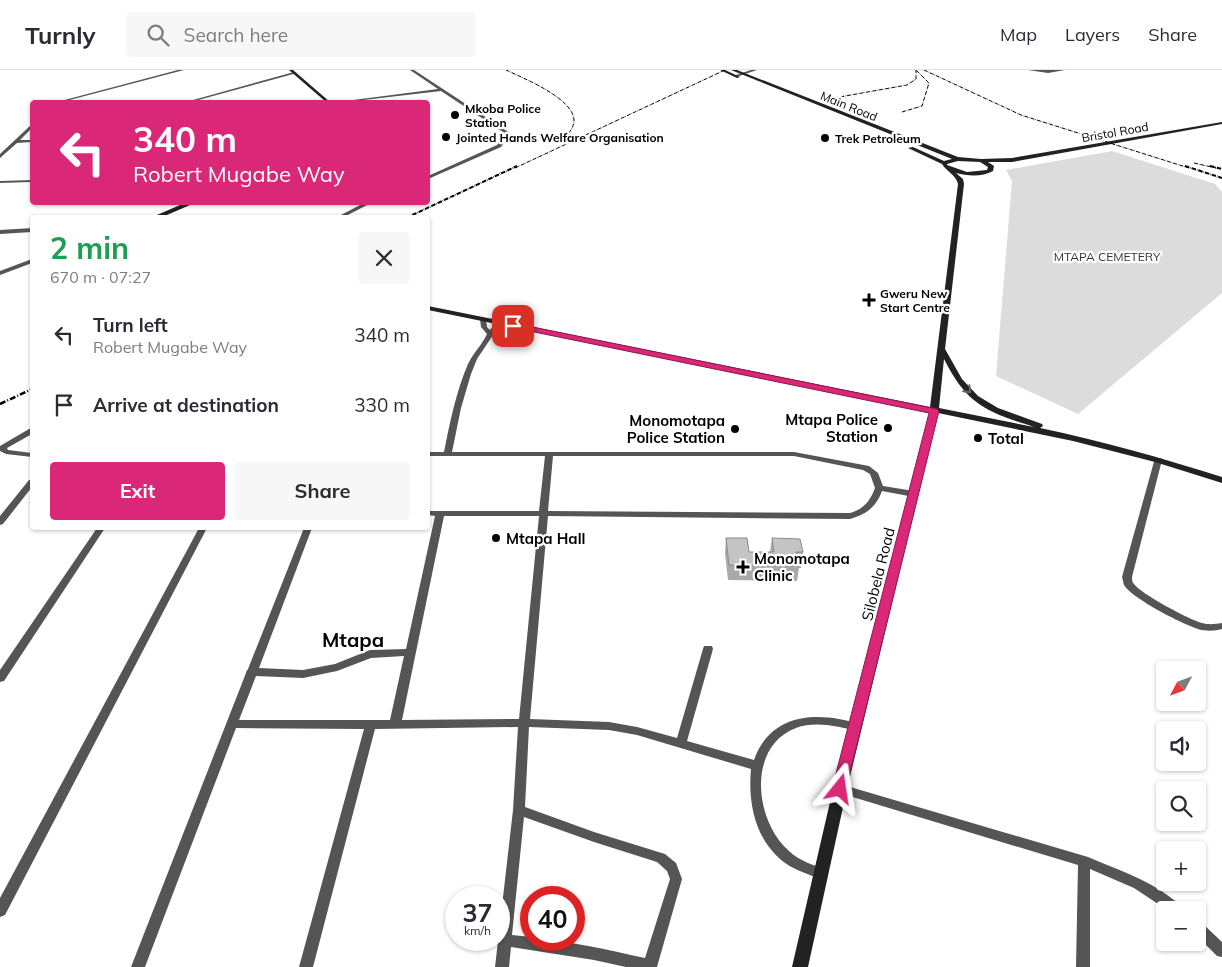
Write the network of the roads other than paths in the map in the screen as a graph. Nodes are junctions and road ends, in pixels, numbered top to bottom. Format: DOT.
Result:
graph roads {
  1 [pos="182,70"];
  2 [pos="412,70"];
  3 [pos="722,70"];
  4 [pos="733,70"];
  5 [pos="755,70"];
  6 [pos="1030,70"];
  7 [pos="1063,70"];
  8 [pos="293,72"];
  9 [pos="742,74"];
  10 [pos="735,76"];
  11 [pos="442,90"];
  12 [pos="791,93"];
  13 [pos="782,95"];
  14 [pos="66,100"];
  15 [pos="195,100"];
  16 [pos="326,100"];
  17 [pos="357,100"];
  18 [pos="1222,123"];
  19 [pos="30,128"];
  20 [pos="30,141"];
  21 [pos="16,142"];
  22 [pos="0,157"];
  23 [pos="958,159"];
  24 [pos="1012,160"];
  25 [pos="982,162"];
  26 [pos="944,163"];
  27 [pos="992,167"];
  28 [pos="950,170"];
  29 [pos="983,173"];
  30 [pos="430,177"];
  31 [pos="30,181"];
  32 [pos="0,182"];
  33 [pos="960,184"];
  34 [pos="186,205"];
  35 [pos="365,205"];
  36 [pos="161,215"];
  37 [pos="343,215"];
  38 [pos="30,230"];
  39 [pos="0,232"];
  40 [pos="30,262"];
  41 [pos="0,273"];
  42 [pos="430,308"];
  43 [pos="483,319"];
  44 [pos="498,322"];
  45 [pos="490,334"];
  46 [pos="942,350"];
  47 [pos="934,411"];
  48 [pos="30,433"];
  49 [pos="1074,438"];
  50 [pos="1,448"];
  51 [pos="430,454"];
  52 [pos="448,454"];
  53 [pos="549,454"];
  54 [pos="30,455"];
  55 [pos="1158,460"];
  56 [pos="1222,480"];
  57 [pos="30,484"];
  58 [pos="879,488"];
  59 [pos="914,494"];
  60 [pos="430,513"];
  61 [pos="440,513"];
  62 [pos="542,514"];
  63 [pos="0,522"];
  64 [pos="100,530"];
  65 [pos="202,530"];
  66 [pos="307,530"];
  67 [pos="1222,626"];
  68 [pos="708,649"];
  69 [pos="411,652"];
  70 [pos="251,672"];
  71 [pos="0,678"];
  72 [pos="524,723"];
  73 [pos="231,724"];
  74 [pos="371,725"];
  75 [pos="395,725"];
  76 [pos="856,727"];
  77 [pos="681,744"];
  78 [pos="758,766"];
  79 [pos="840,789"];
  80 [pos="519,810"];
  81 [pos="1084,861"];
  82 [pos="822,874"];
  83 [pos="510,894"];
  84 [pos="1167,901"];
  85 [pos="0,911"];
  86 [pos="1206,936"];
  87 [pos="510,941"];
  88 [pos="504,951"];
  89 [pos="1222,951"];
  90 [pos="649,966"];
  91 [pos="138,967"];
  92 [pos="306,967"];
  93 [pos="502,967"];
  94 [pos="800,967"];
  95 [pos="1083,967"];
  1 -- 14 [label="street"];
  2 -- 11 [label="street"];
  3 -- 10 [label="main road, Main Road"];
  4 -- 9 [label="main road, Main Road"];
  5 -- 9 [label="street"];
  6 -- 7 [label="street"];
  8 -- 15 [label="street"];
  8 -- 16 [label="main road"];
  9 -- 10 [label="street"];
  9 -- 12 [label="main road, Main Road"];
  10 -- 13 [label="main road, Main Road"];
  11 -- 17 [label="street"];
  11 -- 30 [label="street"];
  12 -- 13 [label="main road"];
  12 -- 23 [label="main road, Main Road"];
  13 -- 26 [label="main road, Main Road"];
  18 -- 24 [label="main road, Bristol Road"];
  19 -- 21 [label="street"];
  20 -- 21 [label="street"];
  21 -- 22 [label="street"];
  23 -- 25 [label="main road"];
  23 -- 26 [label="main road"];
  24 -- 25 [label="main road, Bristol Road"];
  24 -- 27 [label="main road, Bristol Road"];
  25 -- 27 [label="main road"];
  26 -- 28 [label="main road"];
  27 -- 29 [label="main road, Bristol Road"];
  28 -- 29 [label="main road"];
  28 -- 33 [label="main road"];
  29 -- 33 [label="main road"];
  31 -- 32 [label="street"];
  33 -- 46 [label="main road, Silobela Road"];
  34 -- 36 [label="main road"];
  35 -- 37 [label="street"];
  38 -- 39 [label="street"];
  40 -- 41 [label="street"];
  42 -- 43 [label="main road"];
  43 -- 44 [label="main road"];
  43 -- 45 [label="street"];
  44 -- 45 [label="street"];
  44 -- 47 [label="main road"];
  45 -- 52 [label="street"];
  46 -- 47 [label="main road, Silobela Road"];
  46 -- 49 [label="main road, one-way"];
  47 -- 49 [label="main road"];
  47 -- 59 [label="main road, Silobela Road"];
  48 -- 50 [label="street"];
  49 -- 55 [label="main road"];
  50 -- 54 [label="street"];
  51 -- 52 [label="street"];
  52 -- 53 [label="street"];
  53 -- 58 [label="street"];
  53 -- 62 [label="street"];
  55 -- 56 [label="main road"];
  55 -- 67 [label="street"];
  57 -- 63 [label="street"];
  58 -- 59 [label="street"];
  58 -- 62 [label="street"];
  59 -- 76 [label="main road, Silobela Road"];
  60 -- 61 [label="street"];
  61 -- 62 [label="street"];
  61 -- 69 [label="street"];
  62 -- 72 [label="street"];
  64 -- 71 [label="street"];
  65 -- 85 [label="street"];
  66 -- 70 [label="street"];
  68 -- 77 [label="street"];
  69 -- 70 [label="street"];
  69 -- 75 [label="street"];
  70 -- 73 [label="street"];
  72 -- 75 [label="street"];
  72 -- 77 [label="street"];
  72 -- 80 [label="street"];
  73 -- 74 [label="street"];
  73 -- 91 [label="street"];
  74 -- 75 [label="street"];
  74 -- 92 [label="street"];
  76 -- 78 [label="street"];
  76 -- 79 [label="main road, Silobela Road"];
  77 -- 78 [label="street"];
  78 -- 82 [label="street"];
  79 -- 81 [label="street"];
  79 -- 82 [label="main road, Silobela Road"];
  80 -- 83 [label="street"];
  80 -- 90 [label="street"];
  81 -- 84 [label="street"];
  81 -- 95 [label="street"];
  82 -- 94 [label="main road, Silobela Road"];
  86 -- 89 [label="street"];
  87 -- 90 [label="street"];
  88 -- 93 [label="street"];
}
